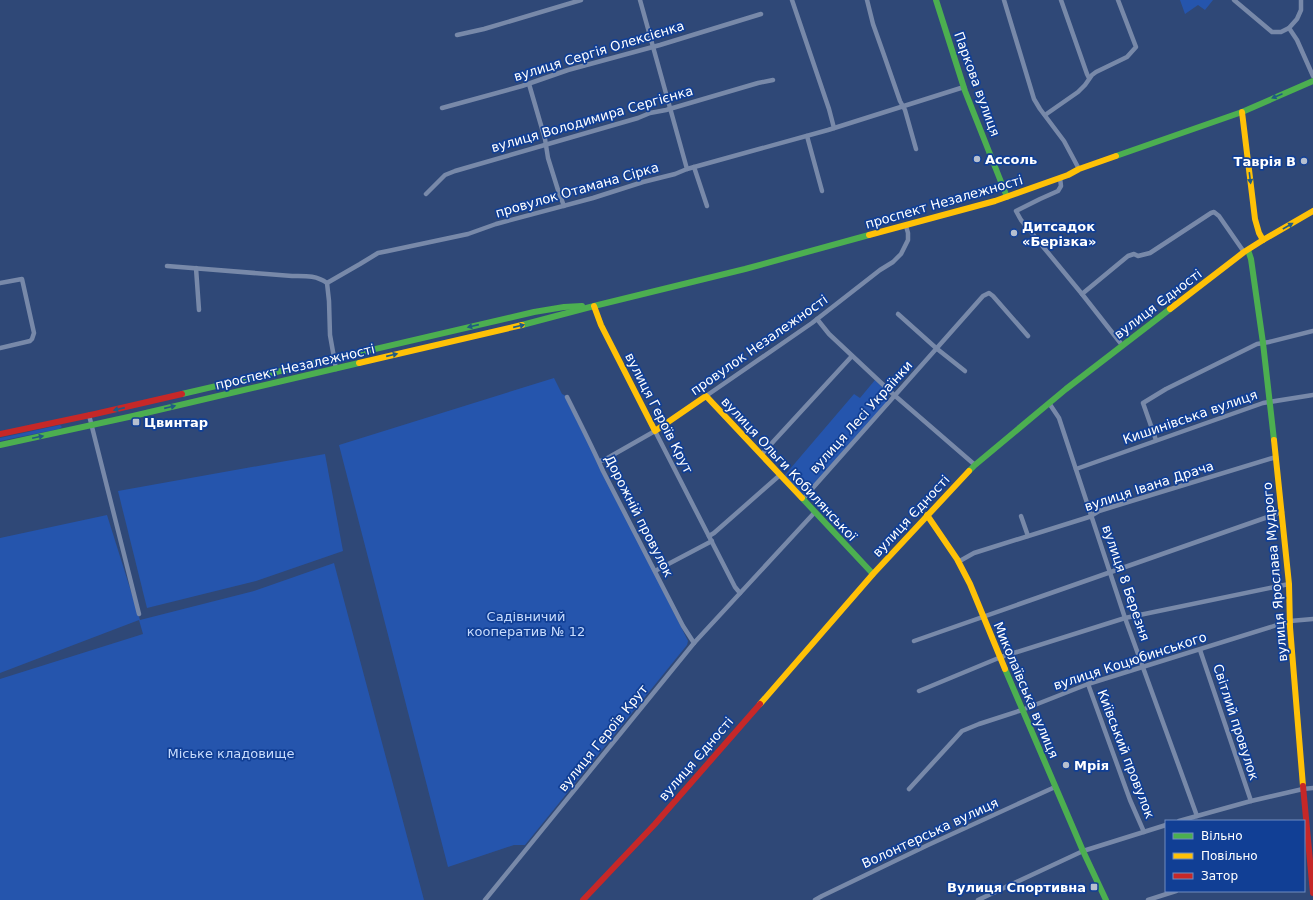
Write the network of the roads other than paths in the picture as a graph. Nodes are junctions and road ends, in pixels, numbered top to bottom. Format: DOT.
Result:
graph roads {
  1 [pos="581,0"];
  2 [pos="640,0"];
  3 [pos="792,0"];
  4 [pos="867,0"];
  5 [pos="936,0"];
  6 [pos="1004,0"];
  7 [pos="1061,0"];
  8 [pos="1118,0"];
  9 [pos="1234,0"];
  10 [pos="1301,0"];
  11 [pos="761,14"];
  12 [pos="1289,28"];
  13 [pos="456,34"];
  14 [pos="654,47"];
  15 [pos="1313,76"];
  16 [pos="1089,78"];
  17 [pos="772,80"];
  18 [pos="1313,81"];
  19 [pos="529,84"];
  20 [pos="964,87"];
  21 [pos="903,106"];
  22 [pos="442,108"];
  23 [pos="671,108"];
  24 [pos="1242,112"];
  25 [pos="1045,115"];
  26 [pos="834,128"];
  27 [pos="807,136"];
  28 [pos="545,144"];
  29 [pos="916,148"];
  30 [pos="694,167"];
  31 [pos="687,169"];
  32 [pos="1079,169"];
  33 [pos="1060,178"];
  34 [pos="822,191"];
  35 [pos="426,194"];
  36 [pos="1007,197"];
  37 [pos="564,206"];
  38 [pos="707,206"];
  39 [pos="1313,211"];
  40 [pos="906,226"];
  41 [pos="1263,240"];
  42 [pos="1246,251"];
  43 [pos="167,266"];
  44 [pos="196,268"];
  45 [pos="0,283"];
  46 [pos="327,283"];
  47 [pos="1082,294"];
  48 [pos="594,306"];
  49 [pos="199,310"];
  50 [pos="538,311"];
  51 [pos="898,314"];
  52 [pos="817,319"];
  53 [pos="540,321"];
  54 [pos="1313,331"];
  55 [pos="1028,336"];
  56 [pos="1263,343"];
  57 [pos="1122,345"];
  58 [pos="0,348"];
  59 [pos="936,348"];
  60 [pos="852,356"];
  61 [pos="334,359"];
  62 [pos="336,368"];
  63 [pos="965,371"];
  64 [pos="1313,395"];
  65 [pos="706,396"];
  66 [pos="895,396"];
  67 [pos="567,397"];
  68 [pos="1049,403"];
  69 [pos="1270,403"];
  70 [pos="89,415"];
  71 [pos="91,425"];
  72 [pos="655,431"];
  73 [pos="0,434"];
  74 [pos="1156,440"];
  75 [pos="0,445"];
  76 [pos="761,455"];
  77 [pos="1276,457"];
  78 [pos="600,461"];
  79 [pos="975,465"];
  80 [pos="1076,468"];
  81 [pos="780,475"];
  82 [pos="802,499"];
  83 [pos="815,512"];
  84 [pos="1282,512"];
  85 [pos="927,515"];
  86 [pos="1092,515"];
  87 [pos="1021,516"];
  88 [pos="709,536"];
  89 [pos="1028,536"];
  90 [pos="712,541"];
  91 [pos="958,562"];
  92 [pos="655,571"];
  93 [pos="1110,572"];
  94 [pos="873,574"];
  95 [pos="1288,584"];
  96 [pos="740,593"];
  97 [pos="139,614"];
  98 [pos="984,616"];
  99 [pos="1125,618"];
  100 [pos="1313,619"];
  101 [pos="1290,621"];
  102 [pos="914,641"];
  103 [pos="694,643"];
  104 [pos="1200,650"];
  105 [pos="1001,657"];
  106 [pos="1143,667"];
  107 [pos="1088,684"];
  108 [pos="919,691"];
  109 [pos="1022,710"];
  110 [pos="1055,787"];
  111 [pos="1313,788"];
  112 [pos="910,789"];
  113 [pos="1303,789"];
  114 [pos="1251,802"];
  115 [pos="1197,816"];
  116 [pos="1183,820"];
  117 [pos="1305,820"];
  118 [pos="1165,825"];
  119 [pos="1305,828"];
  120 [pos="1144,832"];
  121 [pos="1306,848"];
  122 [pos="1083,851"];
  123 [pos="1173,892"];
  124 [pos="1313,893"];
  125 [pos="485,900"];
  126 [pos="583,900"];
  127 [pos="815,900"];
  128 [pos="978,900"];
  129 [pos="1106,900"];
  130 [pos="1148,900"];
  1 -- 13 [label="street"];
  2 -- 14 [label="street"];
  3 -- 26 [label="street"];
  4 -- 21 [label="street"];
  5 -- 20 [label="main road, Паркова вулиця"];
  6 -- 25 [label="street"];
  7 -- 16 [label="street"];
  8 -- 16 [label="street"];
  9 -- 12 [label="street"];
  10 -- 12 [label="street"];
  11 -- 14 [label="street, вулиця Сергія Олексієнка"];
  12 -- 15 [label="street"];
  14 -- 19 [label="street, вулиця Сергія Олексієнка"];
  14 -- 23 [label="street"];
  16 -- 25 [label="street"];
  17 -- 23 [label="street, вулиця Володимира Сергієнка"];
  18 -- 24 [label="main road, проспект Незалежності, one-way"];
  19 -- 22 [label="street, вулиця Сергія Олексієнка"];
  19 -- 28 [label="street"];
  20 -- 21 [label="street, провулок Отамана Сірка"];
  20 -- 36 [label="main road, Паркова вулиця"];
  21 -- 26 [label="street, провулок Отамана Сірка"];
  21 -- 29 [label="street"];
  23 -- 28 [label="street, вулиця Володимира Сергієнка"];
  23 -- 31 [label="street"];
  24 -- 32 [label="main road, проспект Незалежності"];
  24 -- 41 [label="main road, one-way"];
  25 -- 32 [label="street"];
  26 -- 27 [label="street, провулок Отамана Сірка"];
  27 -- 30 [label="street, провулок Отамана Сірка"];
  27 -- 34 [label="street"];
  28 -- 35 [label="street, вулиця Володимира Сергієнка"];
  28 -- 37 [label="street"];
  30 -- 31 [label="street, провулок Отамана Сірка"];
  30 -- 38 [label="street"];
  31 -- 37 [label="street, провулок Отамана Сірка"];
  32 -- 33 [label="main road, проспект Незалежності"];
  33 -- 36 [label="main road, проспект Незалежності"];
  33 -- 47 [label="street"];
  36 -- 40 [label="main road, проспект Незалежності"];
  37 -- 46 [label="street, провулок Отамана Сірка"];
  41 -- 39 [label="main road, вулиця Єдності, one-way"];
  40 -- 48 [label="main road, проспект Незалежності"];
  40 -- 52 [label="street, провулок Незалежності"];
  41 -- 42 [label="main road, вулиця Єдності"];
  42 -- 47 [label="street"];
  42 -- 56 [label="main road, вулиця Ярослава Мудрого"];
  42 -- 57 [label="main road, вулиця Єдності"];
  43 -- 44 [label="street"];
  44 -- 46 [label="street"];
  44 -- 49 [label="street"];
  45 -- 58 [label="street"];
  46 -- 61 [label="street"];
  47 -- 57 [label="street"];
  48 -- 50 [label="main road, проспект Незалежності"];
  48 -- 53 [label="main road, проспект Незалежності"];
  48 -- 72 [label="main road, вулиця Героїв Крут"];
  50 -- 53 [label="main road"];
  50 -- 61 [label="main road, проспект Незалежності, one-way"];
  51 -- 59 [label="street"];
  52 -- 60 [label="street"];
  52 -- 65 [label="street, провулок Незалежності"];
  62 -- 53 [label="main road, проспект Незалежності, one-way"];
  54 -- 56 [label="street"];
  55 -- 59 [label="street, вулиця Лесі Українки"];
  56 -- 69 [label="main road, вулиця Ярослава Мудрого"];
  56 -- 74 [label="street"];
  57 -- 68 [label="main road, вулиця Єдності"];
  59 -- 63 [label="street"];
  59 -- 66 [label="street, вулиця Лесі Українки"];
  60 -- 66 [label="street"];
  60 -- 76 [label="street"];
  61 -- 62 [label="street"];
  61 -- 70 [label="main road, проспект Незалежності, one-way"];
  71 -- 62 [label="main road, проспект Незалежності, one-way"];
  64 -- 69 [label="street, Кишинівська вулиця"];
  65 -- 72 [label="main road, провулок Незалежності"];
  65 -- 76 [label="main road, вулиця Ольги Кобилянської"];
  66 -- 79 [label="street"];
  66 -- 82 [label="street, вулиця Лесі Українки"];
  67 -- 78 [label="street, Дорожній провулок"];
  68 -- 79 [label="main road, вулиця Єдності"];
  68 -- 80 [label="street, вулиця 8 Березня"];
  69 -- 74 [label="street, Кишинівська вулиця"];
  69 -- 77 [label="main road, вулиця Ярослава Мудрого"];
  70 -- 71 [label="street"];
  70 -- 73 [label="main road, проспект Незалежності"];
  75 -- 71 [label="main road, проспект Незалежності, one-way"];
  71 -- 97 [label="street"];
  72 -- 78 [label="street, провулок Незалежності"];
  72 -- 88 [label="street, вулиця Героїв Крут"];
  74 -- 80 [label="street, Кишинівська вулиця"];
  76 -- 81 [label="main road, вулиця Ольги Кобилянської"];
  77 -- 84 [label="main road, вулиця Ярослава Мудрого"];
  77 -- 86 [label="street, вулиця Івана Драча"];
  78 -- 92 [label="street, Дорожній провулок"];
  79 -- 85 [label="main road, вулиця Єдності"];
  80 -- 86 [label="street, вулиця 8 Березня"];
  81 -- 82 [label="main road, вулиця Ольги Кобилянської"];
  81 -- 88 [label="street"];
  82 -- 83 [label="main road, вулиця Ольги Кобилянської"];
  83 -- 94 [label="main road, вулиця Ольги Кобилянської"];
  83 -- 96 [label="street, вулиця Героїв Крут"];
  84 -- 93 [label="street"];
  84 -- 95 [label="main road, вулиця Ярослава Мудрого"];
  85 -- 91 [label="main road, Миколаївська вулиця"];
  85 -- 94 [label="main road, вулиця Єдності"];
  86 -- 89 [label="street, вулиця Івана Драча"];
  86 -- 93 [label="street, вулиця 8 Березня"];
  87 -- 89 [label="street"];
  88 -- 90 [label="street, вулиця Героїв Крут"];
  89 -- 91 [label="street, вулиця Івана Драча"];
  90 -- 92 [label="street"];
  90 -- 96 [label="street, вулиця Героїв Крут"];
  91 -- 98 [label="main road, Миколаївська вулиця"];
  92 -- 103 [label="street, Дорожній провулок"];
  93 -- 98 [label="street"];
  93 -- 99 [label="street, вулиця 8 Березня"];
  94 -- 126 [label="main road, вулиця Єдності"];
  95 -- 99 [label="street"];
  95 -- 101 [label="main road, вулиця Ярослава Мудрого"];
  96 -- 103 [label="street, вулиця Героїв Крут"];
  98 -- 102 [label="street"];
  98 -- 105 [label="main road, Миколаївська вулиця"];
  99 -- 105 [label="street"];
  99 -- 106 [label="street, вулиця 8 Березня"];
  100 -- 101 [label="street, вулиця Коцюбинського"];
  101 -- 104 [label="street, вулиця Коцюбинського"];
  101 -- 113 [label="main road, вулиця Ярослава Мудрого"];
  103 -- 125 [label="street, вулиця Героїв Крут"];
  104 -- 106 [label="street, вулиця Коцюбинського"];
  104 -- 114 [label="street, Світлий провулок"];
  105 -- 108 [label="street"];
  105 -- 109 [label="main road, Миколаївська вулиця"];
  106 -- 107 [label="street, вулиця Коцюбинського"];
  106 -- 115 [label="street, вулиця 8 Березня"];
  107 -- 109 [label="street, вулиця Коцюбинського"];
  107 -- 120 [label="street, Київський провулок"];
  109 -- 110 [label="main road, Миколаївська вулиця"];
  109 -- 112 [label="street, вулиця Коцюбинського"];
  110 -- 122 [label="main road, Миколаївська вулиця"];
  110 -- 127 [label="street, Волонтерська вулиця"];
  111 -- 113 [label="street"];
  113 -- 114 [label="street"];
  113 -- 117 [label="main road, вулиця Ярослава Мудрого"];
  114 -- 115 [label="street"];
  115 -- 116 [label="street"];
  118 -- 120 [label="street"];
  119 -- 121 [label="main road, вулиця Ярослава Мудрого"];
  120 -- 122 [label="street"];
  121 -- 124 [label="main road, вулиця Ярослава Мудрого"];
  122 -- 128 [label="street"];
  122 -- 129 [label="main road, Миколаївська вулиця"];
  123 -- 130 [label="street"];
}
